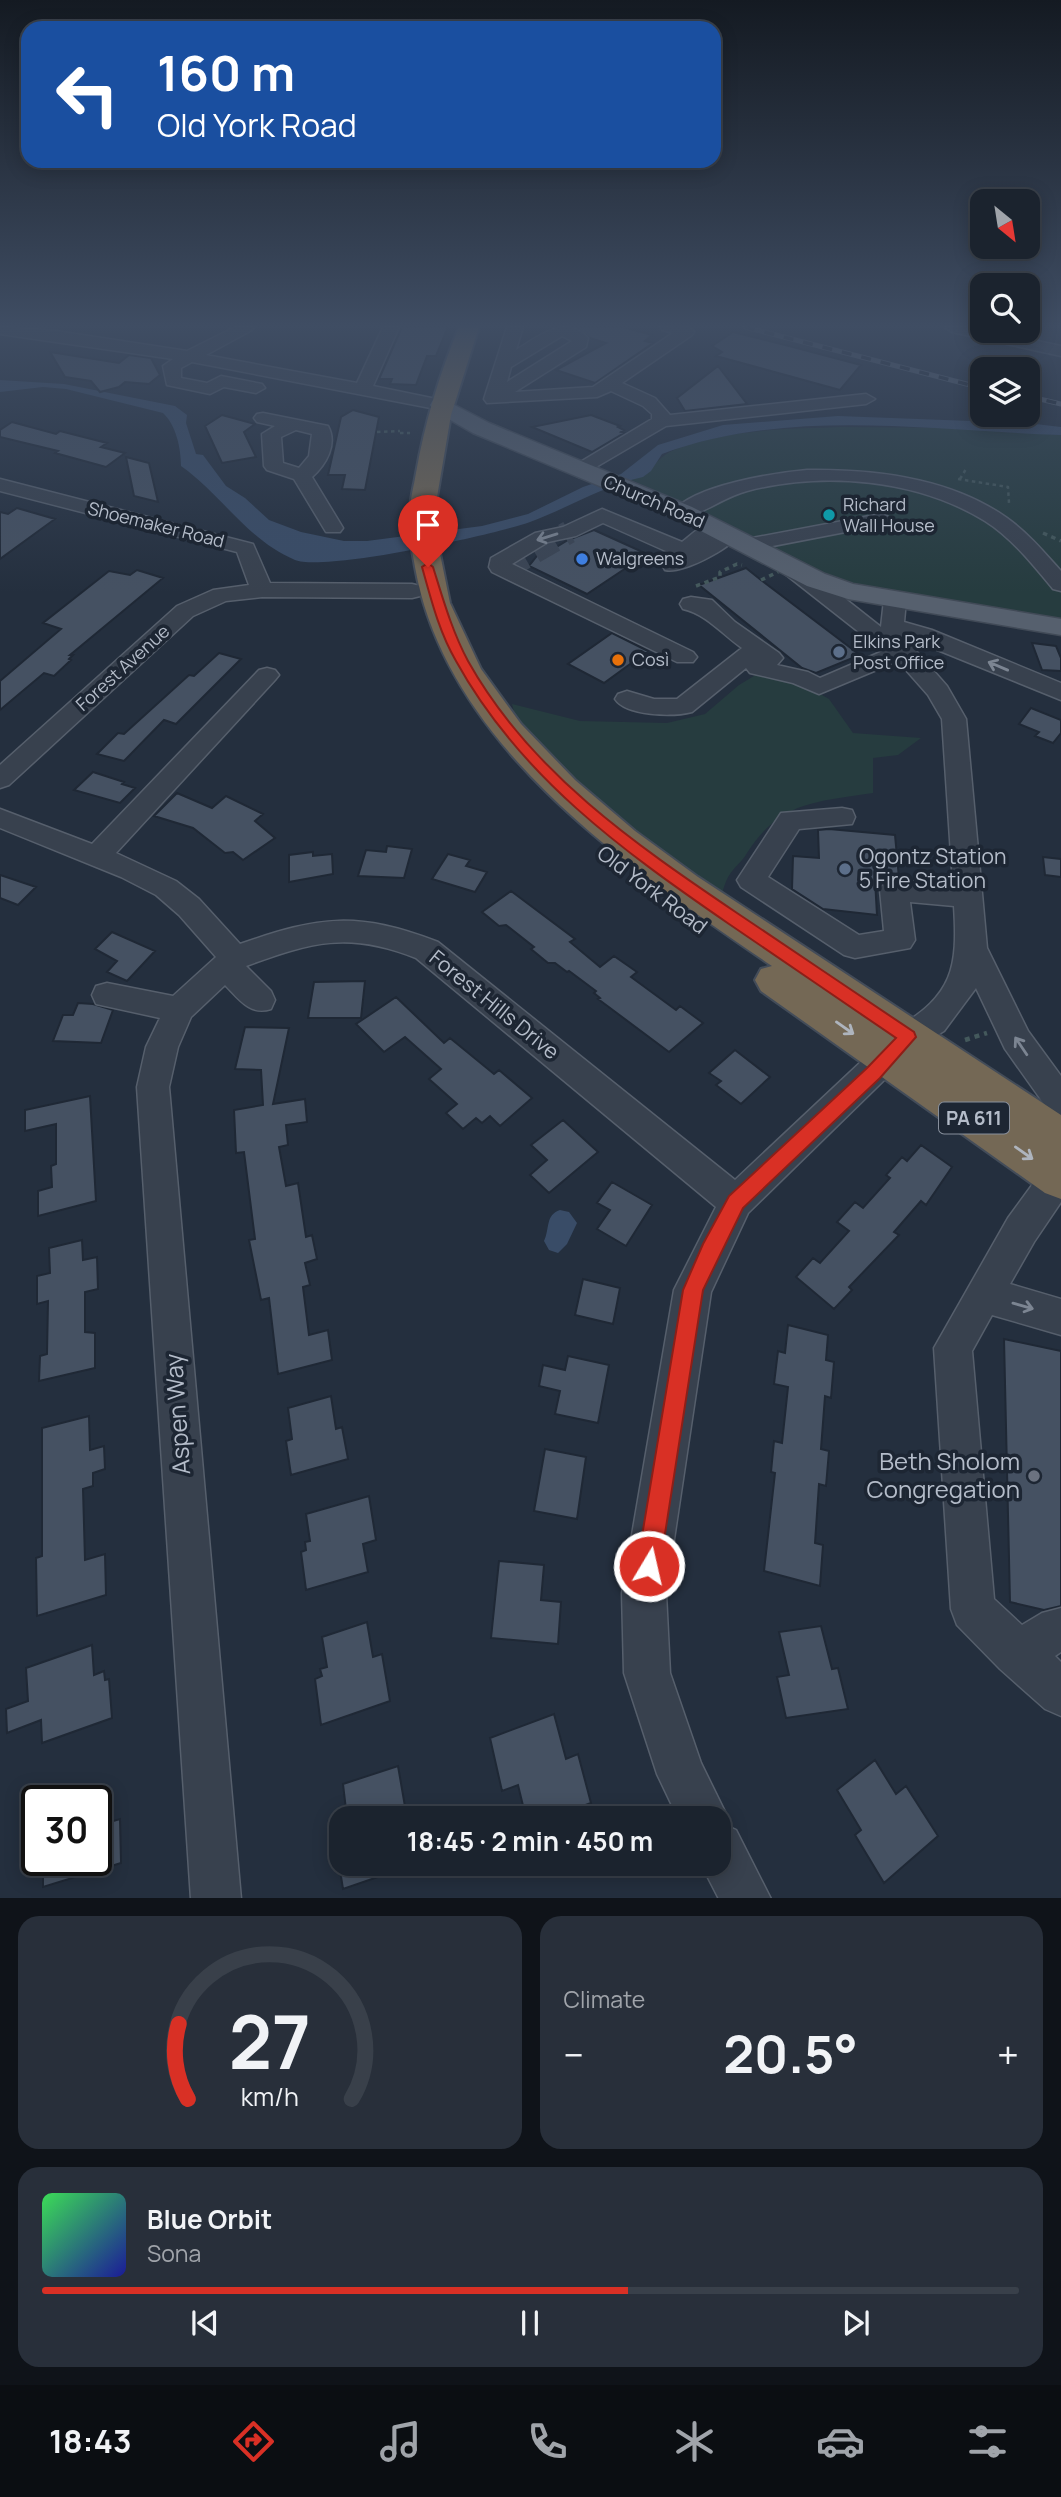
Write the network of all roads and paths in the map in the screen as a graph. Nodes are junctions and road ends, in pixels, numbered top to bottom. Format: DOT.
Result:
graph roads {
  1 [pos="435,416"];
  2 [pos="459,416"];
  3 [pos="661,416"];
  4 [pos="712,416"];
  5 [pos="263,418"];
  6 [pos="661,421"];
  7 [pos="293,425"];
  8 [pos="377,432"];
  9 [pos="410,433"];
  10 [pos="966,469"];
  11 [pos="585,473"];
  12 [pos="301,475"];
  13 [pos="960,479"];
  14 [pos="3,489"];
  15 [pos="1009,503"];
  16 [pos="683,512"];
  17 [pos="880,520"];
  18 [pos="1006,527"];
  19 [pos="333,528"];
  20 [pos="415,539"];
  21 [pos="734,544"];
  22 [pos="715,571"];
  23 [pos="720,572"];
  24 [pos="775,572"];
  25 [pos="761,580"];
  26 [pos="1061,584"];
  27 [pos="262,590"];
  28 [pos="412,591"];
  29 [pos="693,595"];
  30 [pos="1061,627"];
  31 [pos="904,630"];
  32 [pos="685,657"];
  33 [pos="756,659"];
  34 [pos="267,675"];
  35 [pos="1061,692"];
  36 [pos="627,699"];
  37 [pos="0,779"];
  38 [pos="842,817"];
  39 [pos="0,818"];
  40 [pos="96,857"];
  41 [pos="968,897"];
  42 [pos="972,948"];
  43 [pos="230,962"];
  44 [pos="107,995"];
  45 [pos="260,1000"];
  46 [pos="179,1009"];
  47 [pos="998,1030"];
  48 [pos="960,1042"];
  49 [pos="898,1047"];
  50 [pos="1061,1101"];
  51 [pos="1060,1165"];
  52 [pos="736,1202"];
  53 [pos="984,1295"];
  54 [pos="1061,1317"];
  55 [pos="1061,1630"];
  56 [pos="1016,1653"];
  57 [pos="1061,1693"];
  58 [pos="698,1806"];
  59 [pos="731,1870"];
  60 [pos="216,1898"];
  61 [pos="745,1898"];
  1 -- 20 [label="highway, Old York Road / PA 611"];
  2 -- 11 [label="main road, Church Road"];
  3 -- 6 [label="street"];
  4 -- 6 [label="street"];
  5 -- 7 [label="street"];
  6 -- 11 [label="street"];
  7 -- 12 [label="street"];
  7 -- 12 [label="street"];
  8 -- 9 [label="path"];
  10 -- 13 [label="path"];
  11 -- 16 [label="main road, Church Road"];
  12 -- 19 [label="street"];
  14 -- 27 [label="street, Shoemaker Road"];
  15 -- 18 [label="street"];
  16 -- 18 [label="street"];
  16 -- 21 [label="main road, Church Road"];
  17 -- 21 [label="street"];
  18 -- 26 [label="street"];
  20 -- 28 [label="highway, Old York Road / PA 611"];
  20 -- 49 [label="highway, Old York Road / PA 611"];
  21 -- 23 [label="path"];
  21 -- 24 [label="main road, Church Road"];
  21 -- 32 [label="street, one-way"];
  22 -- 23 [label="path"];
  23 -- 29 [label="path"];
  24 -- 25 [label="path, bridge"];
  24 -- 31 [label="street"];
  24 -- 31 [label="main road, Church Road"];
  27 -- 28 [label="street"];
  27 -- 37 [label="street, Forest Avenue"];
  28 -- 49 [label="highway, Old York Road / PA 611, one-way"];
  29 -- 33 [label="street"];
  30 -- 31 [label="main road, Church Road"];
  31 -- 33 [label="street"];
  35 -- 31 [label="street, one-way"];
  31 -- 41 [label="street"];
  33 -- 36 [label="street"];
  34 -- 40 [label="street"];
  38 -- 41 [label="street"];
  39 -- 40 [label="street"];
  40 -- 43 [label="street"];
  41 -- 42 [label="street"];
  42 -- 49 [label="street"];
  50 -- 42 [label="street, one-way"];
  43 -- 45 [label="street"];
  43 -- 46 [label="street, Aspen Way"];
  43 -- 52 [label="street, Forest Hills Drive"];
  44 -- 46 [label="street"];
  46 -- 60 [label="street, Aspen Way"];
  47 -- 48 [label="path"];
  49 -- 51 [label="highway, Old York Road / PA 611"];
  49 -- 52 [label="street"];
  51 -- 53 [label="street"];
  52 -- 58 [label="street"];
  53 -- 54 [label="street, one-way"];
  53 -- 56 [label="street"];
  55 -- 56 [label="street"];
  56 -- 57 [label="street"];
  59 -- 61 [label="street"];
}
